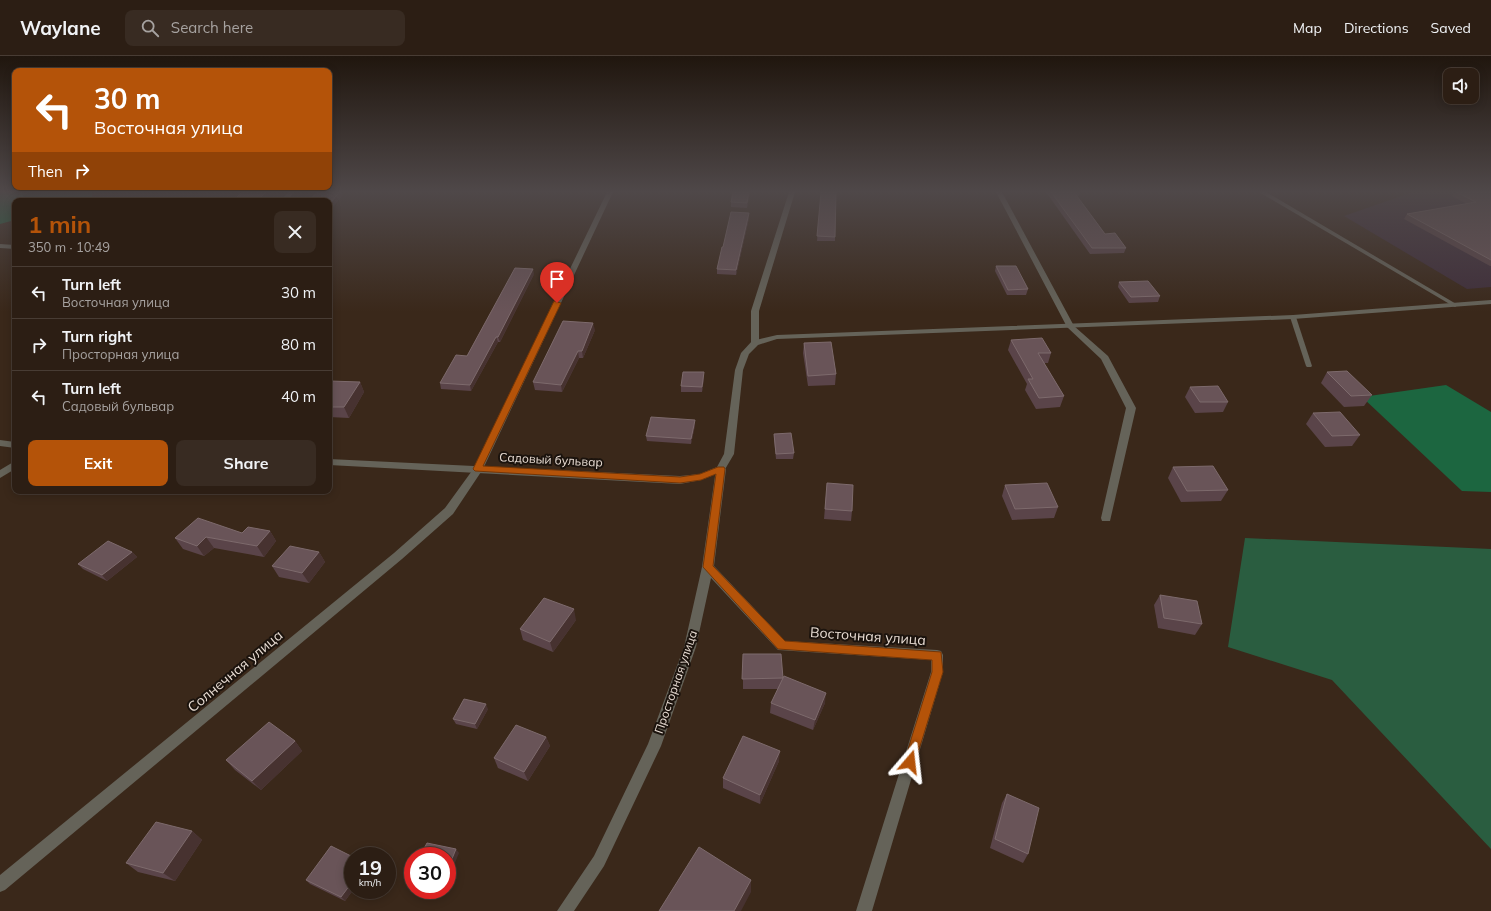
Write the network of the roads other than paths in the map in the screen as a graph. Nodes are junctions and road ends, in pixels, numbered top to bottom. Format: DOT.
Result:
graph roads {
  1 [pos="591,232"];
  2 [pos="780,232"];
  3 [pos="1020,232"];
  4 [pos="1330,232"];
  5 [pos="0,246"];
  6 [pos="12,247"];
  7 [pos="1491,302"];
  8 [pos="1454,305"];
  9 [pos="1293,317"];
  10 [pos="1071,327"];
  11 [pos="755,343"];
  12 [pos="1309,366"];
  13 [pos="0,443"];
  14 [pos="12,445"];
  15 [pos="332,462"];
  16 [pos="12,466"];
  17 [pos="478,469"];
  18 [pos="721,469"];
  19 [pos="0,474"];
  20 [pos="1106,518"];
  21 [pos="708,567"];
  22 [pos="0,885"];
  23 [pos="565,911"];
  24 [pos="864,911"];
  1 -- 17 [label="street, Солнечная улица"];
  2 -- 11 [label="street"];
  3 -- 10 [label="street"];
  4 -- 8 [label="lane"];
  5 -- 6 [label="lane"];
  7 -- 8 [label="street"];
  8 -- 9 [label="street"];
  9 -- 10 [label="street"];
  9 -- 12 [label="lane"];
  10 -- 11 [label="street"];
  10 -- 20 [label="street"];
  11 -- 18 [label="street, Просторная улица"];
  13 -- 14 [label="street"];
  15 -- 17 [label="street, Садовый бульвар"];
  16 -- 19 [label="street"];
  17 -- 18 [label="street, Садовый бульвар"];
  17 -- 22 [label="street, Солнечная улица"];
  18 -- 21 [label="street, Просторная улица"];
  21 -- 23 [label="street, Просторная улица"];
  21 -- 24 [label="street, Восточная улица"];
}
